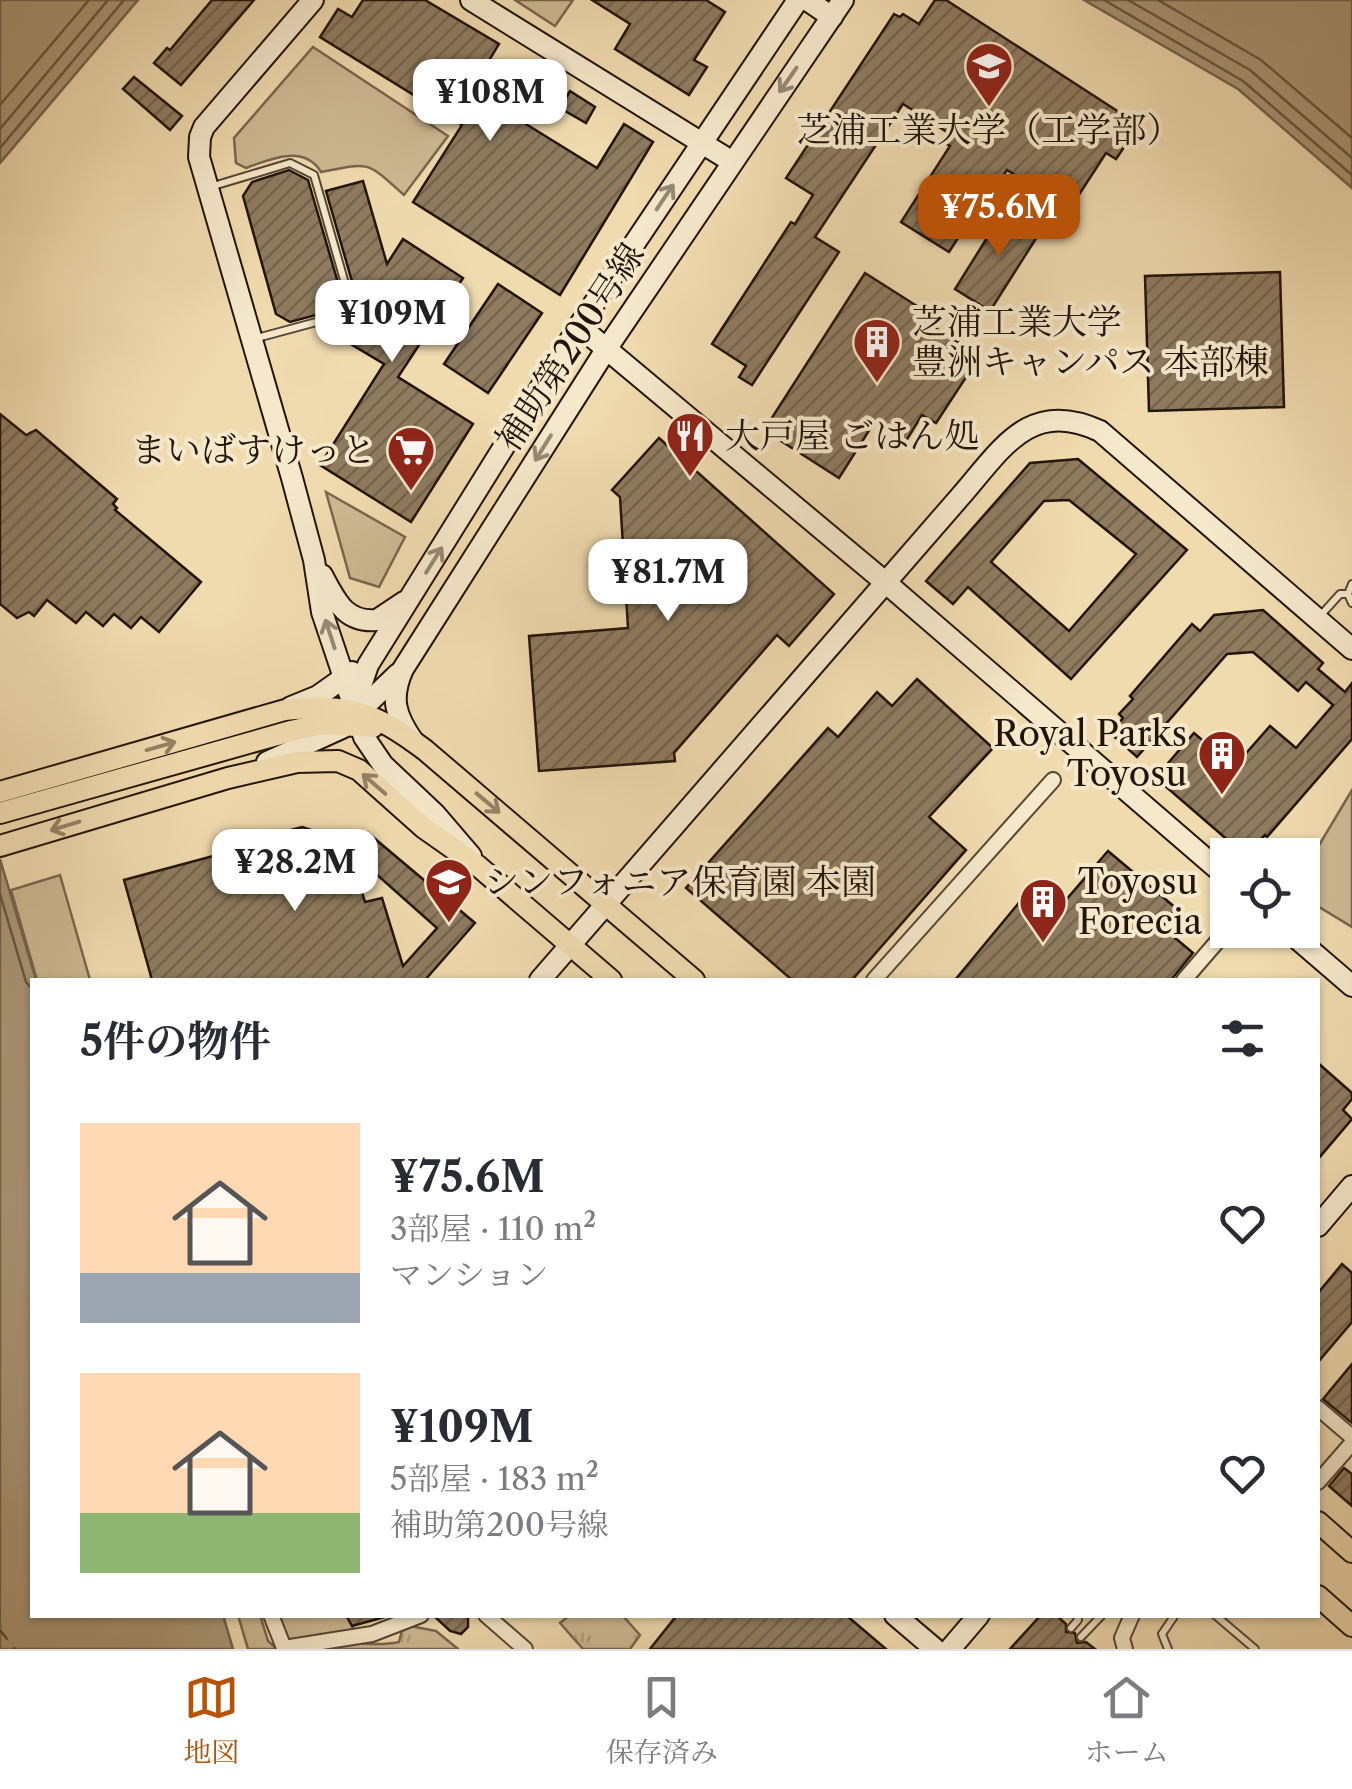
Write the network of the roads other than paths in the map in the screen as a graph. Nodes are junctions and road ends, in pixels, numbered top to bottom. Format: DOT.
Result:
graph roads {
  1 [pos="313,0"];
  2 [pos="471,0"];
  3 [pos="798,0"];
  4 [pos="808,0"];
  5 [pos="838,8"];
  6 [pos="701,143"];
  7 [pos="731,161"];
  8 [pos="208,188"];
  9 [pos="578,326"];
  10 [pos="252,339"];
  11 [pos="606,348"];
  12 [pos="314,560"];
  13 [pos="885,582"];
  14 [pos="1352,584"];
  15 [pos="412,594"];
  16 [pos="1350,598"];
  17 [pos="1317,619"];
  18 [pos="1352,650"];
  19 [pos="378,652"];
  20 [pos="403,669"];
  21 [pos="344,679"];
  22 [pos="285,710"];
  23 [pos="356,716"];
  24 [pos="413,741"];
  25 [pos="228,778"];
  26 [pos="1053,780"];
  27 [pos="0,792"];
  28 [pos="0,813"];
  29 [pos="0,846"];
  30 [pos="1210,862"];
  31 [pos="478,866"];
  32 [pos="607,904"];
  33 [pos="570,945"];
  34 [pos="1212,948"];
  35 [pos="1308,948"];
  36 [pos="542,978"];
  37 [pos="608,978"];
  38 [pos="692,978"];
  39 [pos="876,978"];
  40 [pos="1186,978"];
  41 [pos="1352,986"];
  42 [pos="1352,1186"];
  43 [pos="1320,1224"];
  44 [pos="1320,1410"];
  45 [pos="1352,1440"];
  46 [pos="1320,1480"];
  47 [pos="1320,1524"];
  48 [pos="1352,1552"];
  49 [pos="1320,1598"];
  50 [pos="272,1618"];
  51 [pos="413,1618"];
  52 [pos="489,1618"];
  53 [pos="899,1618"];
  54 [pos="976,1618"];
  55 [pos="1078,1618"];
  56 [pos="1099,1618"];
  57 [pos="1131,1618"];
  58 [pos="1172,1618"];
  59 [pos="1219,1618"];
  60 [pos="1352,1626"];
  61 [pos="1071,1628"];
  62 [pos="1081,1637"];
  63 [pos="525,1649"];
  64 [pos="935,1649"];
  65 [pos="950,1649"];
  66 [pos="1126,1649"];
  67 [pos="1168,1649"];
  68 [pos="1255,1649"];
  1 -- 8 [label="street"];
  2 -- 6 [label="street"];
  3 -- 6 [label="street, 補助第200号線"];
  4 -- 5 [label="street"];
  5 -- 7 [label="street, 補助第200号線, one-way"];
  6 -- 7 [label="street"];
  9 -- 6 [label="street, 補助第200号線, one-way"];
  7 -- 11 [label="street, 補助第200号線"];
  8 -- 10 [label="street"];
  8 -- 10 [label="lane"];
  9 -- 11 [label="street"];
  15 -- 9 [label="street, 補助第200号線, one-way"];
  10 -- 12 [label="street"];
  11 -- 13 [label="street"];
  11 -- 20 [label="street, 補助第200号線, one-way"];
  12 -- 15 [label="street"];
  21 -- 12 [label="street, one-way"];
  13 -- 17 [label="street"];
  13 -- 30 [label="street"];
  13 -- 32 [label="street"];
  14 -- 16 [label="lane"];
  15 -- 19 [label="street, 補助第200号線"];
  16 -- 17 [label="lane"];
  17 -- 18 [label="street"];
  19 -- 21 [label="street"];
  19 -- 23 [label="street, 補助第200号線"];
  20 -- 23 [label="street"];
  20 -- 24 [label="street, 補助第200号線"];
  21 -- 22 [label="street"];
  21 -- 23 [label="street"];
  22 -- 23 [label="main road"];
  27 -- 22 [label="main road, one-way"];
  23 -- 24 [label="main road"];
  23 -- 25 [label="street"];
  23 -- 28 [label="main road"];
  23 -- 31 [label="street"];
  24 -- 32 [label="main road, one-way"];
  25 -- 29 [label="main road, one-way"];
  31 -- 25 [label="main road, one-way"];
  26 -- 39 [label="street"];
  31 -- 33 [label="main road"];
  32 -- 33 [label="street"];
  32 -- 38 [label="main road"];
  33 -- 36 [label="street"];
  33 -- 37 [label="main road"];
  34 -- 40 [label="street"];
  35 -- 41 [label="street"];
  42 -- 43 [label="street"];
  44 -- 45 [label="street"];
  45 -- 46 [label="street"];
  47 -- 48 [label="main road"];
  49 -- 60 [label="main road"];
  50 -- 51 [label="street"];
  52 -- 63 [label="street"];
  53 -- 64 [label="street"];
  54 -- 65 [label="street"];
  55 -- 61 [label="lane"];
  56 -- 62 [label="lane"];
  57 -- 66 [label="street"];
  58 -- 67 [label="lane"];
  59 -- 68 [label="lane"];
}
